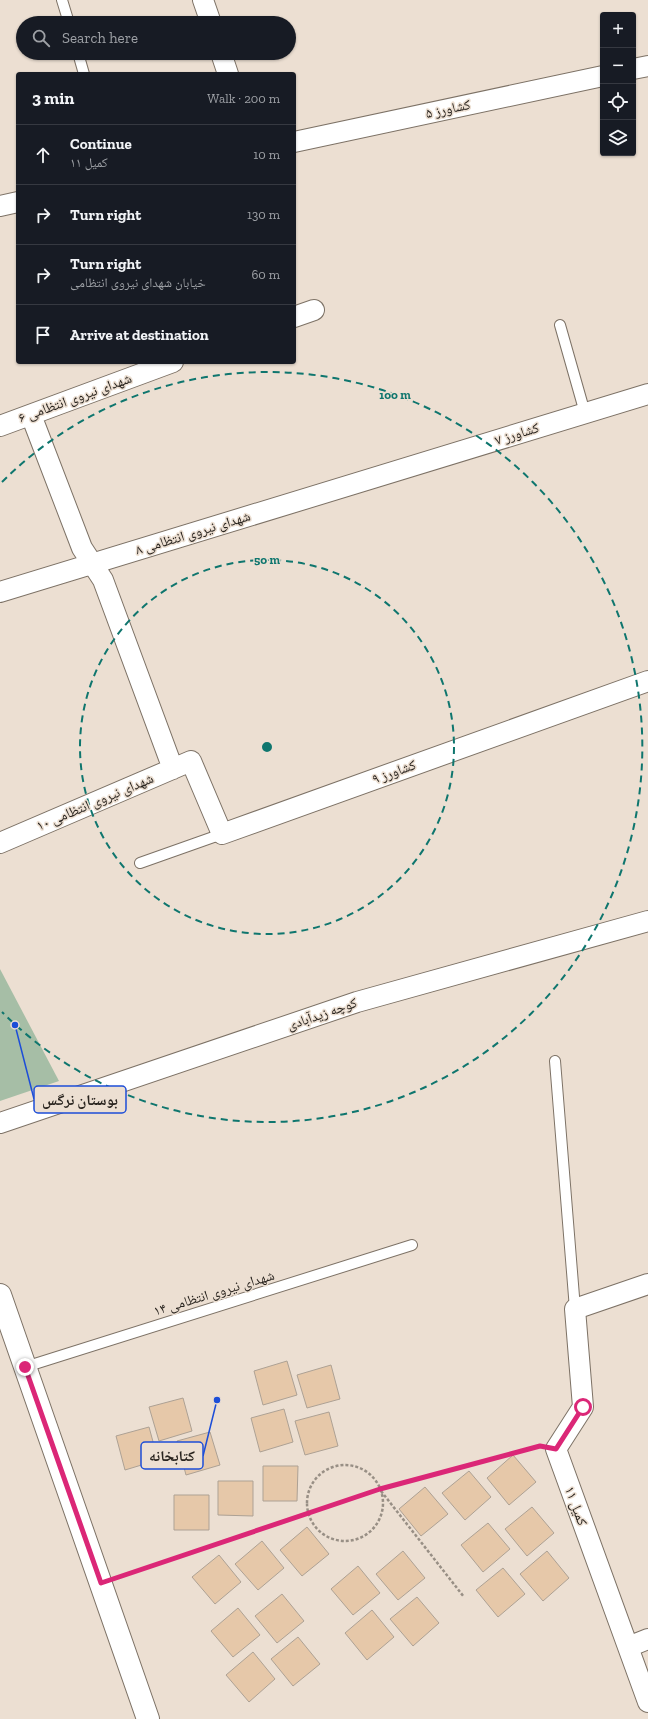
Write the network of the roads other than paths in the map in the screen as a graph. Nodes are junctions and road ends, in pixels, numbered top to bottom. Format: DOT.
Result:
graph roads {
  1 [pos="62,0"];
  2 [pos="203,0"];
  3 [pos="67,16"];
  4 [pos="209,16"];
  5 [pos="80,60"];
  6 [pos="223,60"];
  7 [pos="648,66"];
  8 [pos="636,68"];
  9 [pos="83,72"];
  10 [pos="227,72"];
  11 [pos="600,77"];
  12 [pos="296,142"];
  13 [pos="16,202"];
  14 [pos="0,206"];
  15 [pos="314,310"];
  16 [pos="296,316"];
  17 [pos="560,325"];
  18 [pos="168,364"];
  19 [pos="648,394"];
  20 [pos="585,413"];
  21 [pos="31,415"];
  22 [pos="0,426"];
  23 [pos="387,474"];
  24 [pos="92,564"];
  25 [pos="0,592"];
  26 [pos="648,681"];
  27 [pos="173,769"];
  28 [pos="222,834"];
  29 [pos="0,843"];
  30 [pos="140,863"];
  31 [pos="648,921"];
  32 [pos="555,1061"];
  33 [pos="0,1123"];
  34 [pos="412,1246"];
  35 [pos="648,1284"];
  36 [pos="0,1295"];
  37 [pos="575,1309"];
  38 [pos="25,1367"];
  39 [pos="648,1639"];
  40 [pos="628,1647"];
  41 [pos="648,1702"];
  42 [pos="148,1719"];
  1 -- 3 [label="lane"];
  2 -- 4 [label="street"];
  5 -- 9 [label="lane"];
  6 -- 10 [label="street"];
  7 -- 8 [label="street"];
  11 -- 12 [label="street, کشاورز ۵"];
  13 -- 14 [label="street"];
  15 -- 16 [label="street"];
  17 -- 20 [label="lane"];
  18 -- 21 [label="street, شهدای نیروی انتظامی ۶"];
  19 -- 20 [label="street, کشاورز ۷"];
  20 -- 23 [label="street, کشاورز ۷"];
  21 -- 22 [label="street, شهدای نیروی انتظامی ۶"];
  21 -- 24 [label="street"];
  23 -- 24 [label="street, شهدای نیروی انتظامی ۸"];
  24 -- 25 [label="street, شهدای نیروی انتظامی ۸"];
  24 -- 27 [label="street"];
  26 -- 28 [label="street, کشاورز ۹"];
  27 -- 28 [label="street, شهدای نیروی انتظامی ۱۰"];
  27 -- 29 [label="street, شهدای نیروی انتظامی ۱۰"];
  28 -- 30 [label="lane, کشاورز ۹"];
  31 -- 33 [label="street, کوچه زیدآبادی"];
  32 -- 37 [label="lane"];
  34 -- 38 [label="lane, شهدای نیروی انتظامی ۱۴"];
  35 -- 37 [label="street"];
  36 -- 38 [label="street"];
  37 -- 40 [label="street, کمیل ۱۱"];
  38 -- 42 [label="street"];
  39 -- 40 [label="street"];
  40 -- 41 [label="street, کمیل ۱۱"];
}
